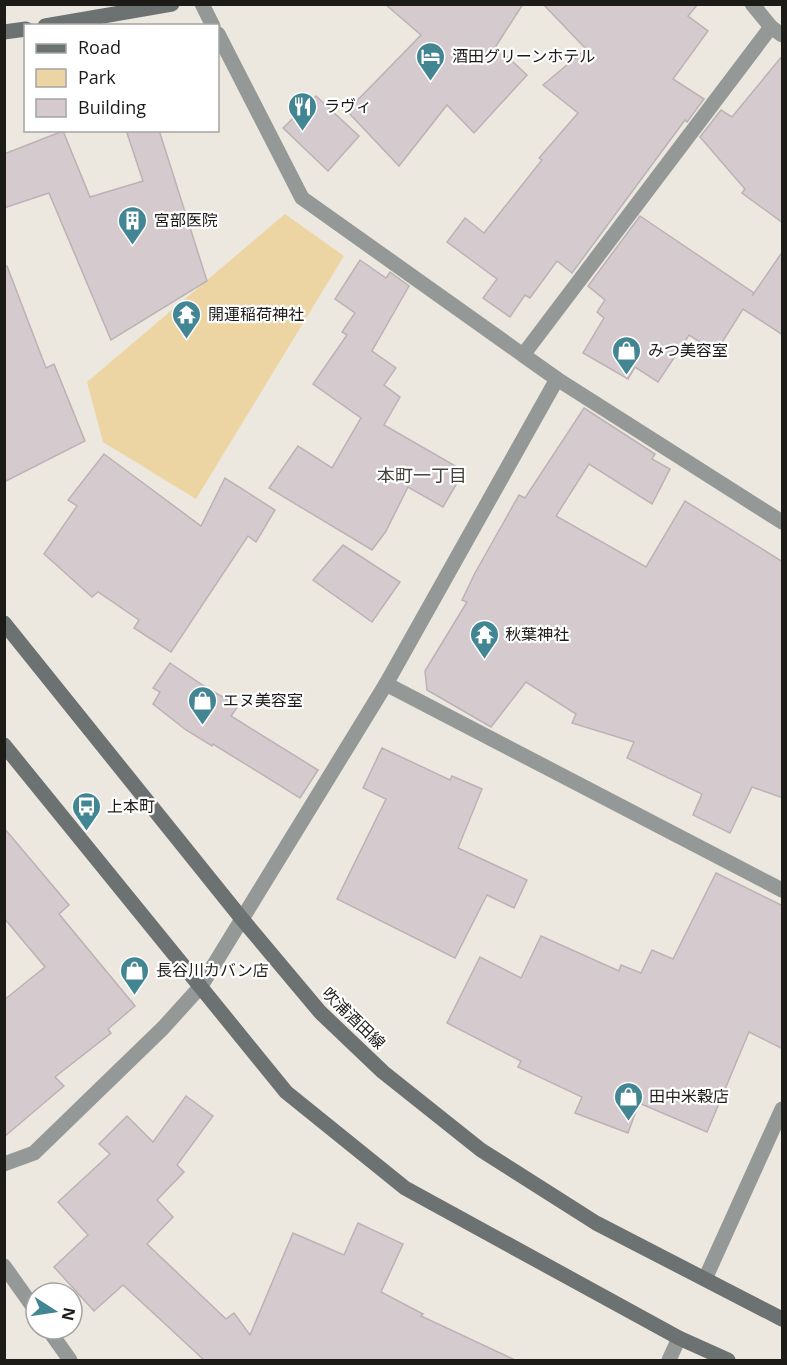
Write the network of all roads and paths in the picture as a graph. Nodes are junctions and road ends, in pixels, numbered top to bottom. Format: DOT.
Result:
graph roads {
  1 [pos="172,4"];
  2 [pos="202,4"];
  3 [pos="752,4"];
  4 [pos="57,24"];
  5 [pos="212,24"];
  6 [pos="24,29"];
  7 [pos="777,31"];
  8 [pos="4,32"];
  9 [pos="219,36"];
  10 [pos="524,355"];
  11 [pos="557,379"];
  12 [pos="783,522"];
  13 [pos="4,623"];
  14 [pos="386,684"];
  15 [pos="4,745"];
  16 [pos="783,890"];
  17 [pos="242,919"];
  18 [pos="201,986"];
  19 [pos="783,1109"];
  20 [pos="4,1164"];
  21 [pos="4,1266"];
  22 [pos="705,1280"];
  23 [pos="24,1294"];
  24 [pos="783,1319"];
  25 [pos="679,1338"];
  26 [pos="57,1341"];
  27 [pos="70,1360"];
  28 [pos="669,1360"];
  29 [pos="728,1360"];
  1 -- 4 [label="main road"];
  2 -- 5 [label="street"];
  3 -- 7 [label="street"];
  6 -- 8 [label="main road"];
  7 -- 10 [label="street"];
  9 -- 10 [label="street"];
  10 -- 11 [label="street"];
  11 -- 12 [label="street"];
  11 -- 14 [label="street"];
  13 -- 17 [label="main road, 吹浦酒田線"];
  14 -- 16 [label="street"];
  14 -- 17 [label="street"];
  15 -- 18 [label="main road"];
  17 -- 18 [label="street"];
  17 -- 22 [label="main road, 吹浦酒田線"];
  18 -- 20 [label="street"];
  18 -- 25 [label="main road"];
  19 -- 22 [label="street"];
  21 -- 23 [label="street"];
  22 -- 24 [label="main road, 吹浦酒田線"];
  25 -- 28 [label="street"];
  25 -- 29 [label="main road"];
  26 -- 27 [label="street"];
}
